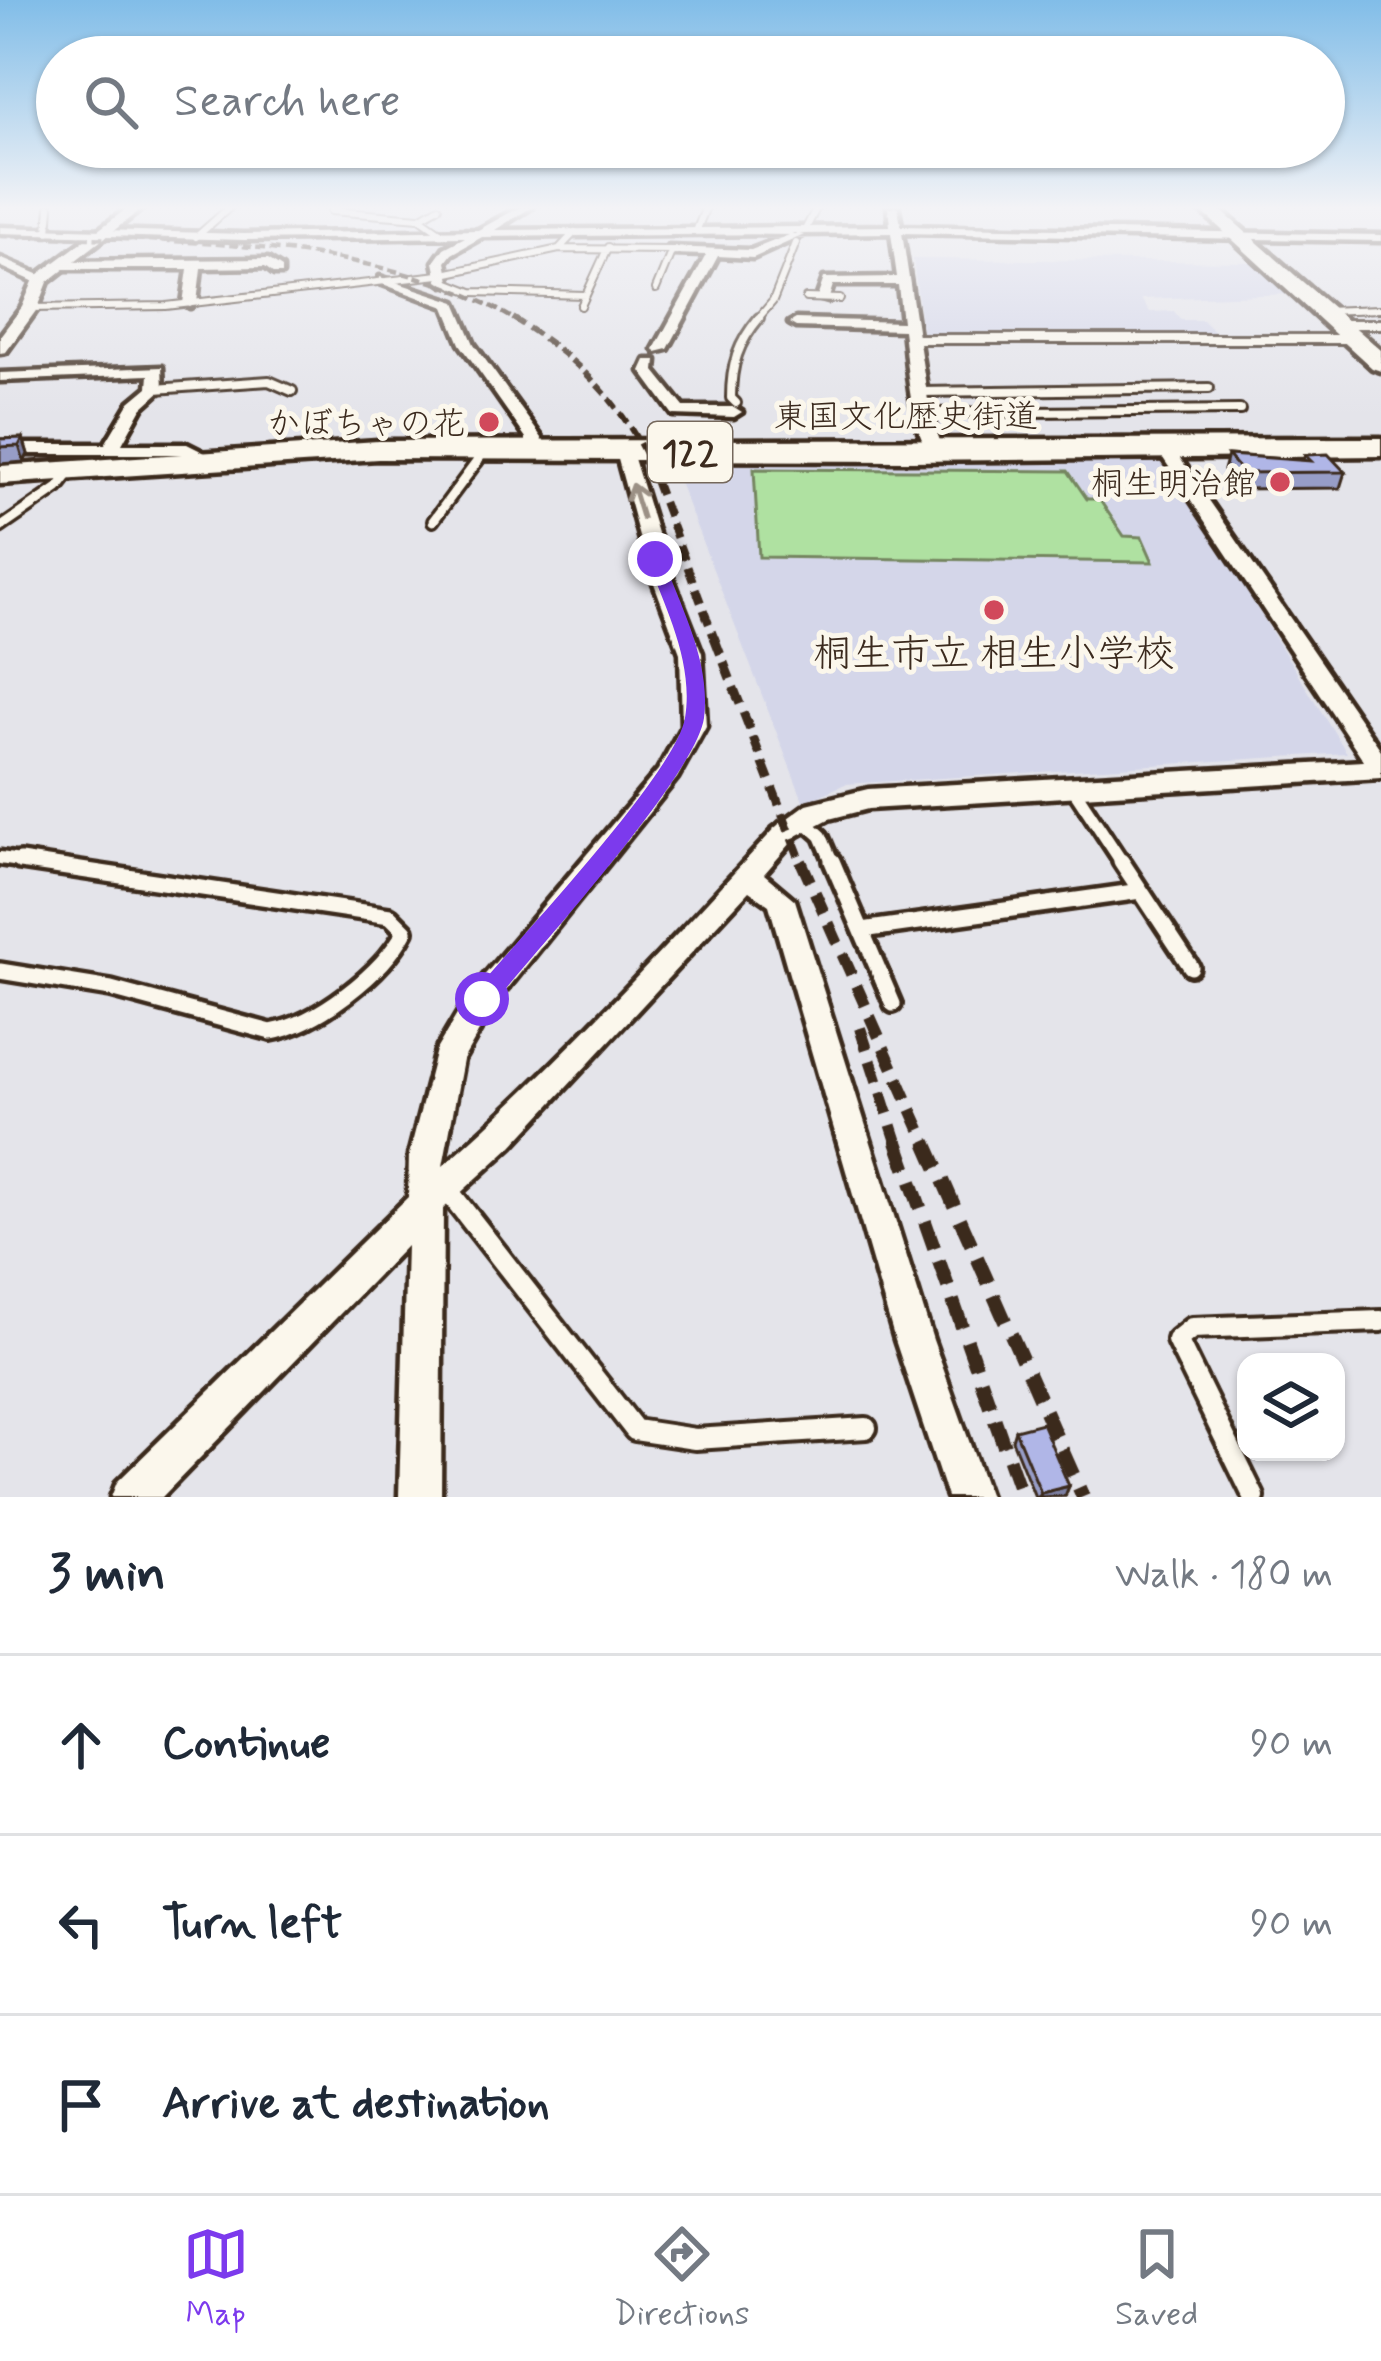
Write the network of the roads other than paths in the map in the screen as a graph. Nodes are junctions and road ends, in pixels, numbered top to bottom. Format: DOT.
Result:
graph roads {
  1 [pos="34,277"];
  2 [pos="45,277"];
  3 [pos="193,277"];
  4 [pos="446,277"];
  5 [pos="595,277"];
  6 [pos="661,277"];
  7 [pos="700,277"];
  8 [pos="783,277"];
  9 [pos="903,277"];
  10 [pos="1286,277"];
  11 [pos="441,278"];
  12 [pos="41,280"];
  13 [pos="384,280"];
  14 [pos="904,281"];
  15 [pos="656,289"];
  16 [pos="586,296"];
  17 [pos="806,298"];
  18 [pos="823,298"];
  19 [pos="840,298"];
  20 [pos="190,302"];
  21 [pos="580,306"];
  22 [pos="30,308"];
  23 [pos="1381,309"];
  24 [pos="796,323"];
  25 [pos="1338,324"];
  26 [pos="1381,324"];
  27 [pos="913,333"];
  28 [pos="0,348"];
  29 [pos="1381,363"];
  30 [pos="0,377"];
  31 [pos="1209,388"];
  32 [pos="154,389"];
  33 [pos="292,392"];
  34 [pos="920,392"];
  35 [pos="735,408"];
  36 [pos="1240,410"];
  37 [pos="922,413"];
  38 [pos="1381,447"];
  39 [pos="0,448"];
  40 [pos="111,448"];
  41 [pos="1165,448"];
  42 [pos="483,450"];
  43 [pos="534,451"];
  44 [pos="624,452"];
  45 [pos="736,452"];
  46 [pos="936,452"];
  47 [pos="196,461"];
  48 [pos="73,470"];
  49 [pos="0,475"];
  50 [pos="433,521"];
  51 [pos="0,528"];
  52 [pos="1381,768"];
  53 [pos="1072,785"];
  54 [pos="796,825"];
  55 [pos="0,858"];
  56 [pos="746,875"];
  57 [pos="1141,891"];
  58 [pos="862,930"];
  59 [pos="1191,967"];
  60 [pos="0,971"];
  61 [pos="893,1004"];
  62 [pos="434,1194"];
  63 [pos="1381,1321"];
  64 [pos="866,1428"];
  65 [pos="132,1497"];
  66 [pos="420,1497"];
  67 [pos="968,1497"];
  68 [pos="1254,1497"];
  1 -- 12 [label="street"];
  2 -- 12 [label="street"];
  3 -- 20 [label="street"];
  4 -- 11 [label="lane"];
  5 -- 16 [label="lane"];
  6 -- 15 [label="lane"];
  7 -- 35 [label="street"];
  8 -- 35 [label="lane"];
  9 -- 14 [label="street"];
  10 -- 25 [label="highway"];
  11 -- 13 [label="lane"];
  11 -- 16 [label="lane"];
  12 -- 22 [label="street"];
  13 -- 20 [label="lane"];
  13 -- 43 [label="street"];
  14 -- 18 [label="street"];
  14 -- 27 [label="street"];
  16 -- 21 [label="lane"];
  17 -- 18 [label="lane"];
  18 -- 19 [label="lane"];
  20 -- 22 [label="lane"];
  22 -- 28 [label="street"];
  23 -- 25 [label="lane"];
  24 -- 27 [label="street"];
  25 -- 26 [label="lane"];
  25 -- 27 [label="lane"];
  25 -- 29 [label="highway"];
  27 -- 34 [label="street"];
  30 -- 32 [label="street"];
  31 -- 34 [label="lane"];
  32 -- 33 [label="lane"];
  32 -- 40 [label="street"];
  34 -- 37 [label="street"];
  35 -- 45 [label="street"];
  36 -- 37 [label="lane"];
  37 -- 46 [label="street"];
  38 -- 41 [label="highway, 東国文化歴史街道 / 122"];
  39 -- 40 [label="street"];
  40 -- 47 [label="street"];
  41 -- 46 [label="highway, 東国文化歴史街道 / 122"];
  41 -- 52 [label="street"];
  42 -- 43 [label="highway, 東国文化歴史街道 / 122"];
  42 -- 47 [label="highway, 東国文化歴史街道 / 122"];
  42 -- 50 [label="lane"];
  43 -- 44 [label="highway, 東国文化歴史街道 / 122"];
  44 -- 45 [label="highway, 東国文化歴史街道 / 122"];
  62 -- 44 [label="street, one-way"];
  45 -- 46 [label="highway, 東国文化歴史街道 / 122"];
  47 -- 48 [label="highway, 東国文化歴史街道 / 122"];
  48 -- 49 [label="highway, 東国文化歴史街道 / 122"];
  48 -- 51 [label="lane"];
  52 -- 53 [label="street"];
  53 -- 54 [label="street"];
  53 -- 57 [label="lane"];
  54 -- 56 [label="street"];
  54 -- 58 [label="lane"];
  55 -- 60 [label="lane"];
  56 -- 62 [label="street"];
  56 -- 67 [label="street"];
  57 -- 58 [label="lane"];
  57 -- 59 [label="lane"];
  58 -- 61 [label="lane"];
  62 -- 64 [label="lane"];
  62 -- 65 [label="street"];
  62 -- 66 [label="street"];
  63 -- 68 [label="lane"];
}
